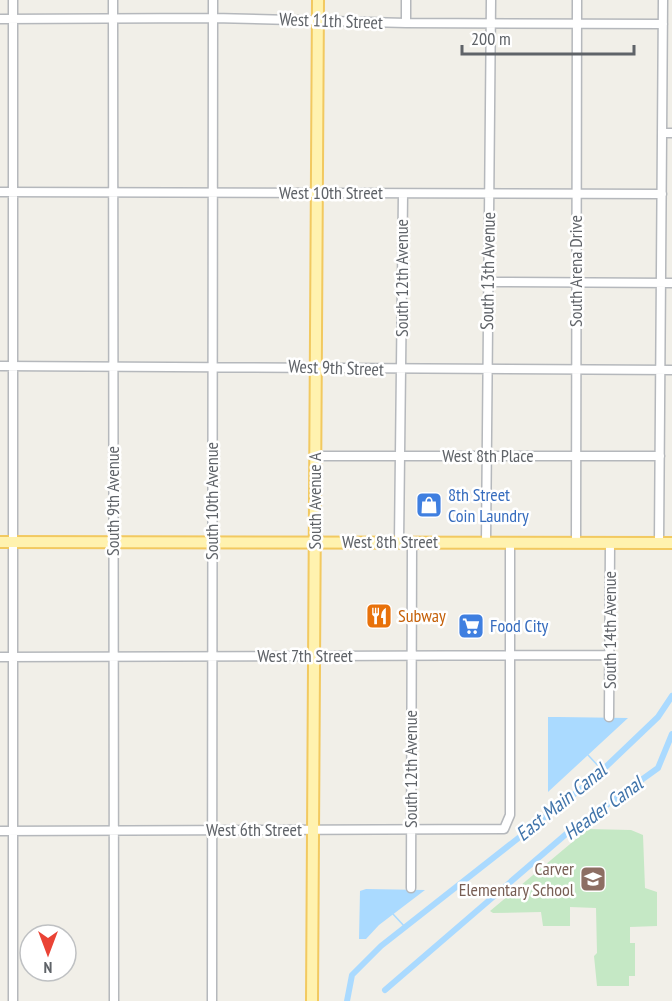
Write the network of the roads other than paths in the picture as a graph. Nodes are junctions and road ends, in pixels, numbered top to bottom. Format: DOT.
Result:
graph roads {
  1 [pos="13,0"];
  2 [pos="112,0"];
  3 [pos="213,0"];
  4 [pos="318,0"];
  5 [pos="406,0"];
  6 [pos="491,0"];
  7 [pos="577,0"];
  8 [pos="663,0"];
  9 [pos="213,18"];
  10 [pos="0,19"];
  11 [pos="13,19"];
  12 [pos="318,19"];
  13 [pos="112,20"];
  14 [pos="406,23"];
  15 [pos="490,23"];
  16 [pos="577,24"];
  17 [pos="663,24"];
  18 [pos="662,133"];
  19 [pos="672,133"];
  20 [pos="0,192"];
  21 [pos="13,192"];
  22 [pos="113,192"];
  23 [pos="213,193"];
  24 [pos="317,193"];
  25 [pos="489,193"];
  26 [pos="403,194"];
  27 [pos="577,194"];
  28 [pos="662,194"];
  29 [pos="488,282"];
  30 [pos="576,282"];
  31 [pos="661,282"];
  32 [pos="672,283"];
  33 [pos="0,366"];
  34 [pos="13,366"];
  35 [pos="113,366"];
  36 [pos="213,366"];
  37 [pos="316,367"];
  38 [pos="401,370"];
  39 [pos="487,370"];
  40 [pos="575,370"];
  41 [pos="661,370"];
  42 [pos="672,370"];
  43 [pos="315,456"];
  44 [pos="401,456"];
  45 [pos="487,456"];
  46 [pos="576,456"];
  47 [pos="660,456"];
  48 [pos="113,541"];
  49 [pos="212,541"];
  50 [pos="0,542"];
  51 [pos="13,542"];
  52 [pos="315,542"];
  53 [pos="399,542"];
  54 [pos="412,542"];
  55 [pos="486,542"];
  56 [pos="510,542"];
  57 [pos="576,542"];
  58 [pos="610,543"];
  59 [pos="659,543"];
  60 [pos="672,543"];
  61 [pos="610,655"];
  62 [pos="212,656"];
  63 [pos="314,656"];
  64 [pos="411,656"];
  65 [pos="510,656"];
  66 [pos="0,657"];
  67 [pos="13,657"];
  68 [pos="114,657"];
  69 [pos="609,717"];
  70 [pos="211,830"];
  71 [pos="313,830"];
  72 [pos="0,831"];
  73 [pos="13,831"];
  74 [pos="114,831"];
  75 [pos="411,831"];
  76 [pos="411,888"];
  77 [pos="13,1001"];
  78 [pos="114,1001"];
  79 [pos="212,1001"];
  80 [pos="312,1001"];
  1 -- 11 [label="street"];
  2 -- 13 [label="street, South 9th Avenue"];
  3 -- 9 [label="street, South 10th Avenue"];
  4 -- 12 [label="main road, South Avenue A"];
  5 -- 14 [label="street"];
  6 -- 15 [label="street, South 13th Avenue"];
  7 -- 16 [label="street, South Arena Drive"];
  8 -- 17 [label="street"];
  9 -- 12 [label="street, West 11th Street"];
  9 -- 13 [label="street, West 11th Street"];
  9 -- 23 [label="street, South 10th Avenue"];
  10 -- 11 [label="street, West 11th Street"];
  11 -- 13 [label="street, West 11th Street"];
  11 -- 21 [label="street"];
  12 -- 14 [label="street, West 11th Street"];
  12 -- 24 [label="main road, South Avenue A"];
  13 -- 22 [label="street, South 9th Avenue"];
  14 -- 15 [label="street, West 11th Street"];
  15 -- 16 [label="street, West 11th Street"];
  15 -- 25 [label="street, South 13th Avenue"];
  16 -- 17 [label="street, West 11th Street"];
  16 -- 27 [label="street, South Arena Drive"];
  17 -- 18 [label="street"];
  18 -- 19 [label="street"];
  18 -- 28 [label="street"];
  20 -- 21 [label="street, West 10th Street"];
  21 -- 22 [label="street, West 10th Street"];
  21 -- 34 [label="street"];
  22 -- 23 [label="street, West 10th Street"];
  22 -- 35 [label="street, South 9th Avenue"];
  23 -- 24 [label="street, West 10th Street"];
  23 -- 36 [label="street, South 10th Avenue"];
  24 -- 26 [label="street, West 10th Street"];
  24 -- 37 [label="main road, South Avenue A"];
  25 -- 26 [label="street, West 10th Street"];
  25 -- 27 [label="street, West 10th Street"];
  25 -- 29 [label="street, South 13th Avenue"];
  26 -- 38 [label="street, South 12th Avenue"];
  27 -- 28 [label="street, West 10th Street"];
  27 -- 30 [label="street, South Arena Drive"];
  28 -- 31 [label="street"];
  29 -- 30 [label="street"];
  29 -- 39 [label="street, South 13th Avenue"];
  30 -- 31 [label="street"];
  30 -- 40 [label="street, South Arena Drive"];
  31 -- 32 [label="street"];
  31 -- 41 [label="street"];
  33 -- 34 [label="street, West 9th Street"];
  34 -- 35 [label="street, West 9th Street"];
  34 -- 51 [label="street"];
  35 -- 36 [label="street, West 9th Street"];
  35 -- 48 [label="street, South 9th Avenue"];
  36 -- 37 [label="street, West 9th Street"];
  36 -- 49 [label="street, South 10th Avenue"];
  37 -- 38 [label="street, West 9th Street"];
  37 -- 43 [label="main road, South Avenue A"];
  38 -- 39 [label="street, West 9th Street"];
  38 -- 44 [label="street, South 12th Avenue"];
  39 -- 40 [label="street, West 9th Street"];
  39 -- 45 [label="street, South 13th Avenue"];
  40 -- 41 [label="street, West 9th Street"];
  40 -- 46 [label="street, South Arena Drive"];
  41 -- 42 [label="street, West 9th Street"];
  41 -- 47 [label="street"];
  43 -- 44 [label="street, West 8th Place"];
  43 -- 52 [label="main road, South Avenue A"];
  44 -- 45 [label="street, West 8th Place"];
  44 -- 53 [label="street, South 12th Avenue"];
  45 -- 46 [label="street, West 8th Place"];
  45 -- 55 [label="street, South 13th Avenue"];
  46 -- 47 [label="street, West 8th Place"];
  46 -- 57 [label="street, South Arena Drive"];
  47 -- 59 [label="street"];
  48 -- 49 [label="main road, West 8th Street"];
  48 -- 51 [label="main road, West 8th Street"];
  48 -- 68 [label="street, South 9th Avenue"];
  49 -- 52 [label="main road, West 8th Street"];
  49 -- 62 [label="street, South 10th Avenue"];
  50 -- 51 [label="main road, West 8th Street"];
  51 -- 67 [label="street"];
  52 -- 53 [label="main road, West 8th Street"];
  52 -- 63 [label="main road, South Avenue A"];
  53 -- 54 [label="main road, West 8th Street"];
  54 -- 55 [label="main road, West 8th Street"];
  54 -- 64 [label="street, South 12th Avenue"];
  55 -- 56 [label="main road, West 8th Street"];
  56 -- 57 [label="main road, West 8th Street"];
  56 -- 65 [label="street"];
  57 -- 58 [label="main road, West 8th Street"];
  58 -- 59 [label="main road, West 8th Street"];
  58 -- 61 [label="street, South 14th Avenue"];
  59 -- 60 [label="main road, West 8th Street"];
  61 -- 65 [label="street, West 7th Street"];
  61 -- 69 [label="street, South 14th Avenue"];
  62 -- 63 [label="street, West 7th Street"];
  62 -- 68 [label="street, West 7th Street"];
  62 -- 70 [label="street, South 10th Avenue"];
  63 -- 64 [label="street, West 7th Street"];
  63 -- 71 [label="main road, South Avenue A"];
  64 -- 65 [label="street, West 7th Street"];
  64 -- 75 [label="street, South 12th Avenue"];
  65 -- 75 [label="street, West 6th Street"];
  66 -- 67 [label="street, West 7th Street"];
  67 -- 68 [label="street, West 7th Street"];
  67 -- 73 [label="street"];
  68 -- 74 [label="street, South 9th Avenue"];
  70 -- 71 [label="street, West 6th Street"];
  70 -- 74 [label="street, West 6th Street"];
  70 -- 79 [label="street, South 10th Avenue"];
  71 -- 75 [label="street, West 6th Street"];
  71 -- 80 [label="main road, South Avenue A"];
  72 -- 73 [label="street, West 6th Street"];
  73 -- 74 [label="street, West 6th Street"];
  73 -- 77 [label="street"];
  74 -- 78 [label="street, South 9th Avenue"];
  75 -- 76 [label="street, South 12th Avenue"];
}
